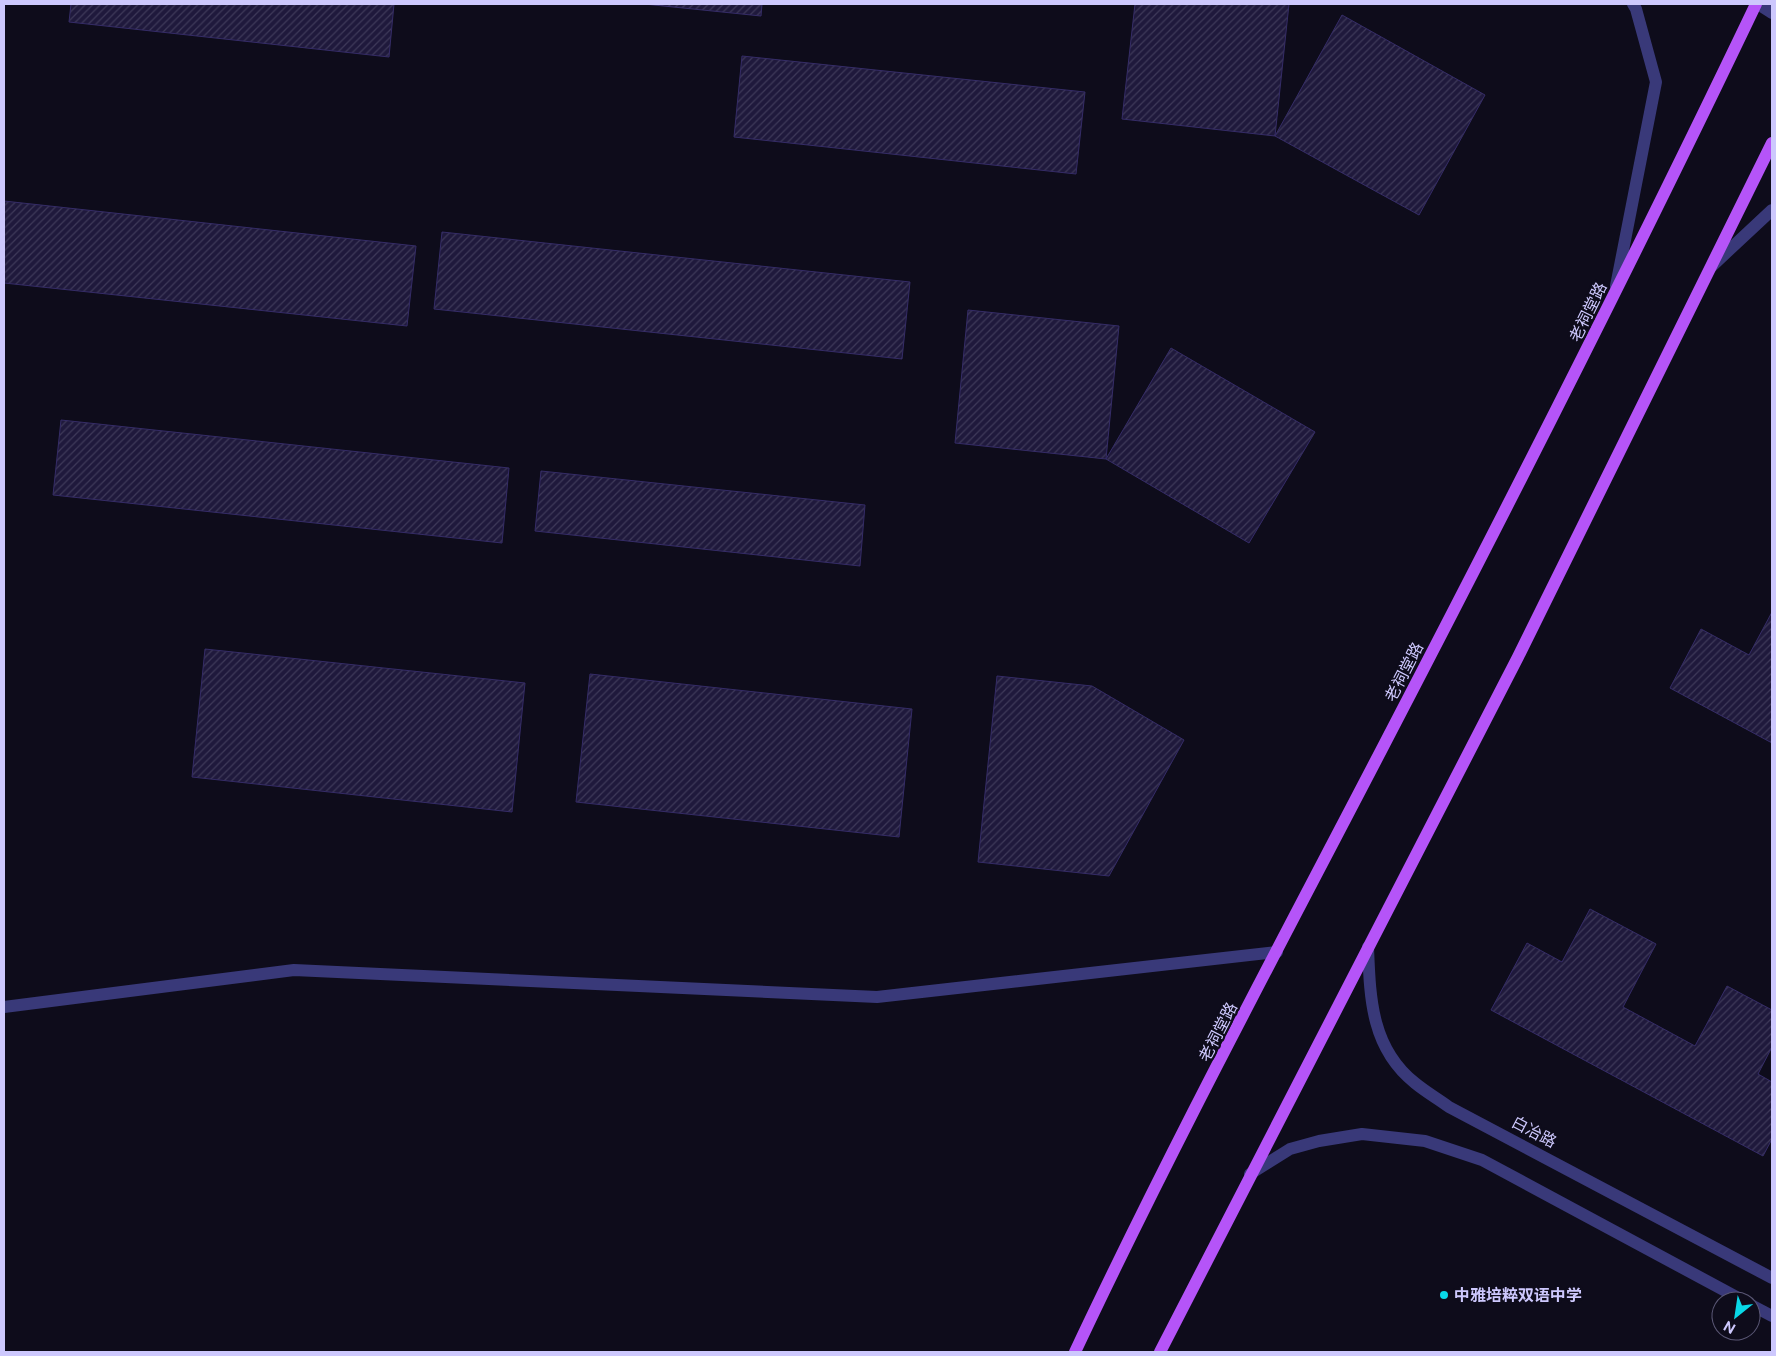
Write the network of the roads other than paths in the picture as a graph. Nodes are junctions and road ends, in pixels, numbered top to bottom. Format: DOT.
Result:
graph roads {
  1 [pos="1633,4"];
  2 [pos="1757,4"];
  3 [pos="1772,13"];
  4 [pos="1772,144"];
  5 [pos="1772,210"];
  6 [pos="1712,266"];
  7 [pos="1614,296"];
  8 [pos="1368,947"];
  9 [pos="1277,952"];
  10 [pos="4,1007"];
  11 [pos="1250,1174"];
  12 [pos="1772,1278"];
  13 [pos="1725,1291"];
  14 [pos="1075,1352"];
  15 [pos="1160,1352"];
  1 -- 7 [label="street"];
  2 -- 3 [label="street"];
  2 -- 7 [label="main road, 老祠堂路"];
  4 -- 6 [label="main road"];
  5 -- 6 [label="street"];
  6 -- 8 [label="main road"];
  7 -- 9 [label="main road, 老祠堂路"];
  8 -- 11 [label="main road"];
  8 -- 12 [label="street, 白冶路"];
  9 -- 10 [label="street"];
  9 -- 14 [label="main road, 老祠堂路"];
  11 -- 13 [label="street"];
  11 -- 15 [label="main road"];
}
